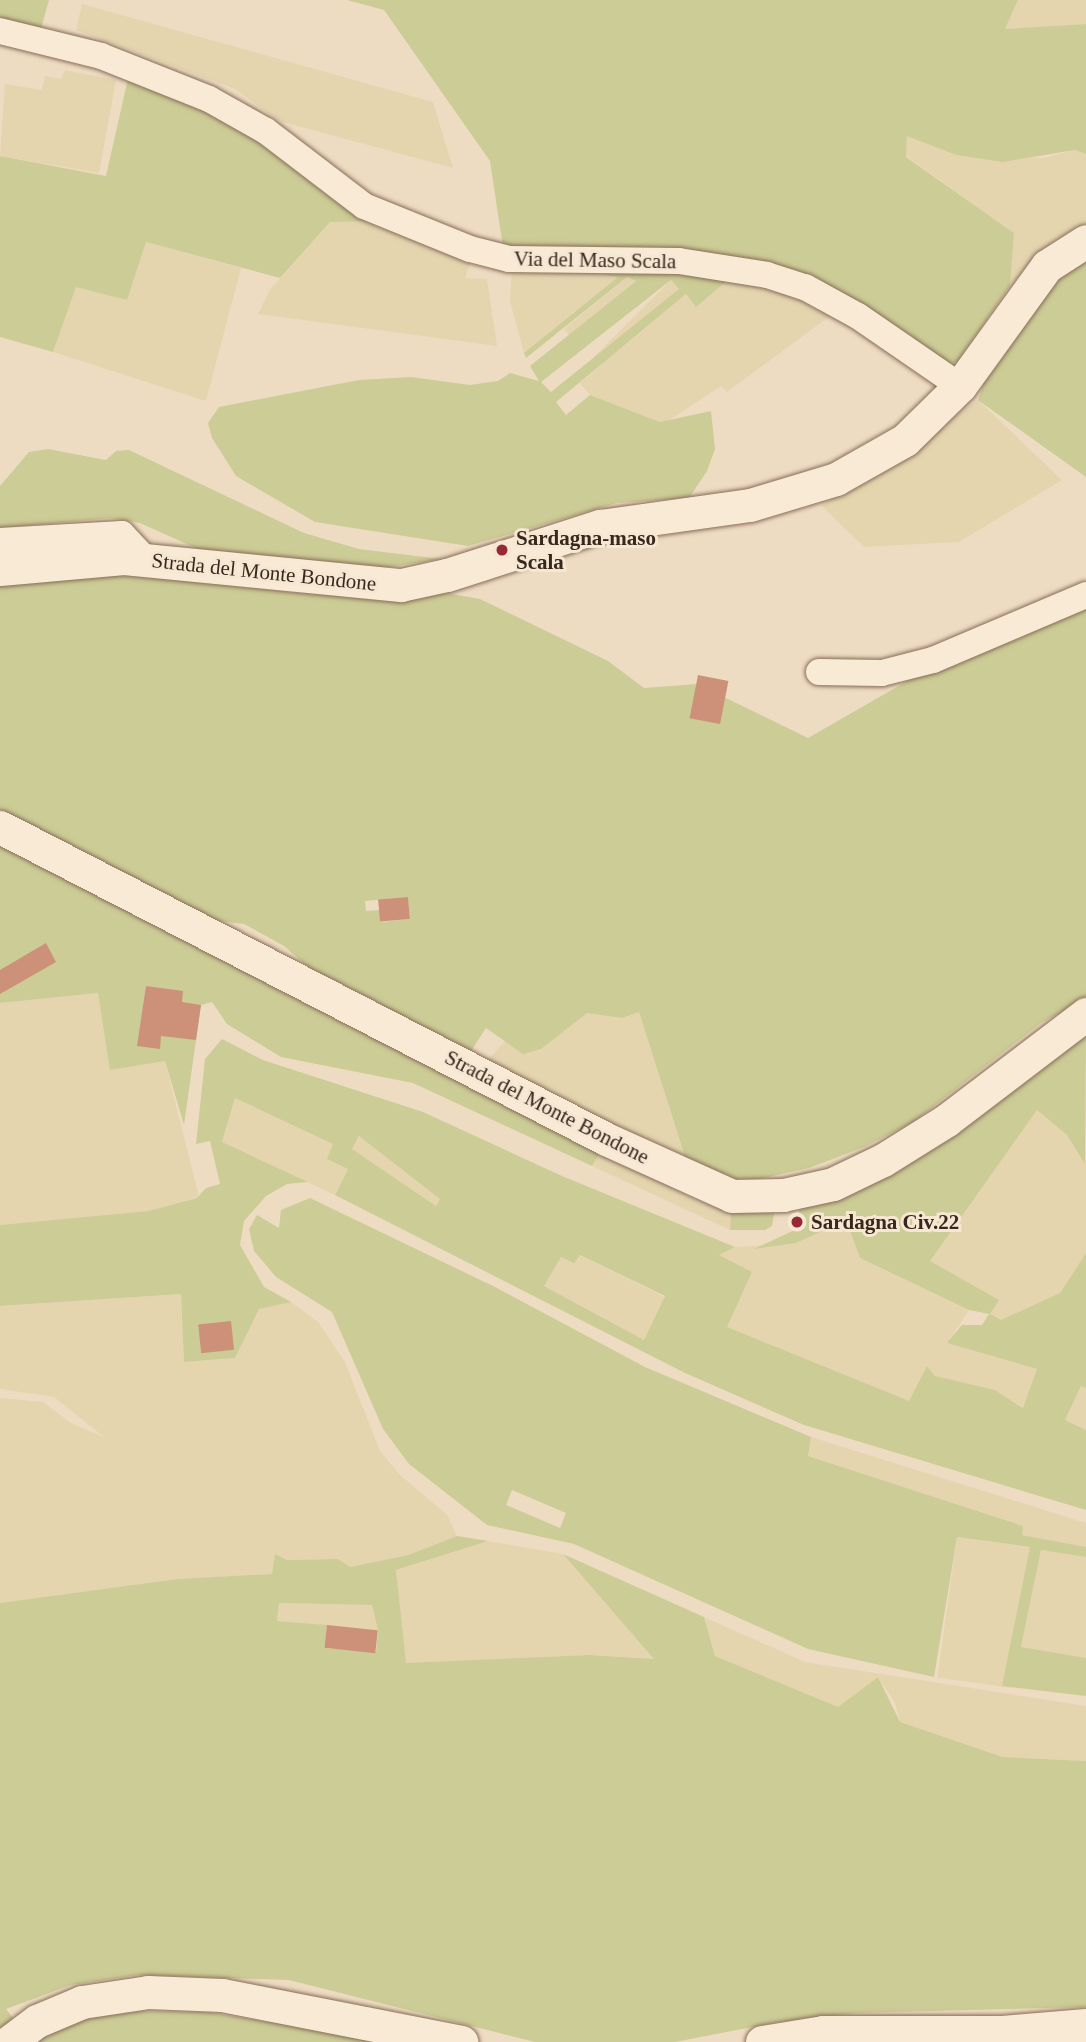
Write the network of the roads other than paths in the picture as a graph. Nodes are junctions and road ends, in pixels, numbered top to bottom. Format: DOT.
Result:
graph roads {
  1 [pos="0,30"];
  2 [pos="1086,241"];
  3 [pos="960,386"];
  4 [pos="0,541"];
  5 [pos="146,559"];
  6 [pos="0,569"];
  7 [pos="1086,595"];
  8 [pos="819,672"];
  9 [pos="0,827"];
  10 [pos="1086,1014"];
  11 [pos="1086,2025"];
  12 [pos="9,2042"];
  13 [pos="461,2042"];
  14 [pos="762,2042"];
  1 -- 3 [label="street, Via del Maso Scala"];
  2 -- 3 [label="street, Strada del Monte Bondone"];
  3 -- 5 [label="street, Strada del Monte Bondone"];
  4 -- 5 [label="street"];
  5 -- 6 [label="street, Strada del Monte Bondone"];
  7 -- 8 [label="street"];
  9 -- 10 [label="street, Strada del Monte Bondone"];
  11 -- 14 [label="street"];
  12 -- 13 [label="street"];
}
